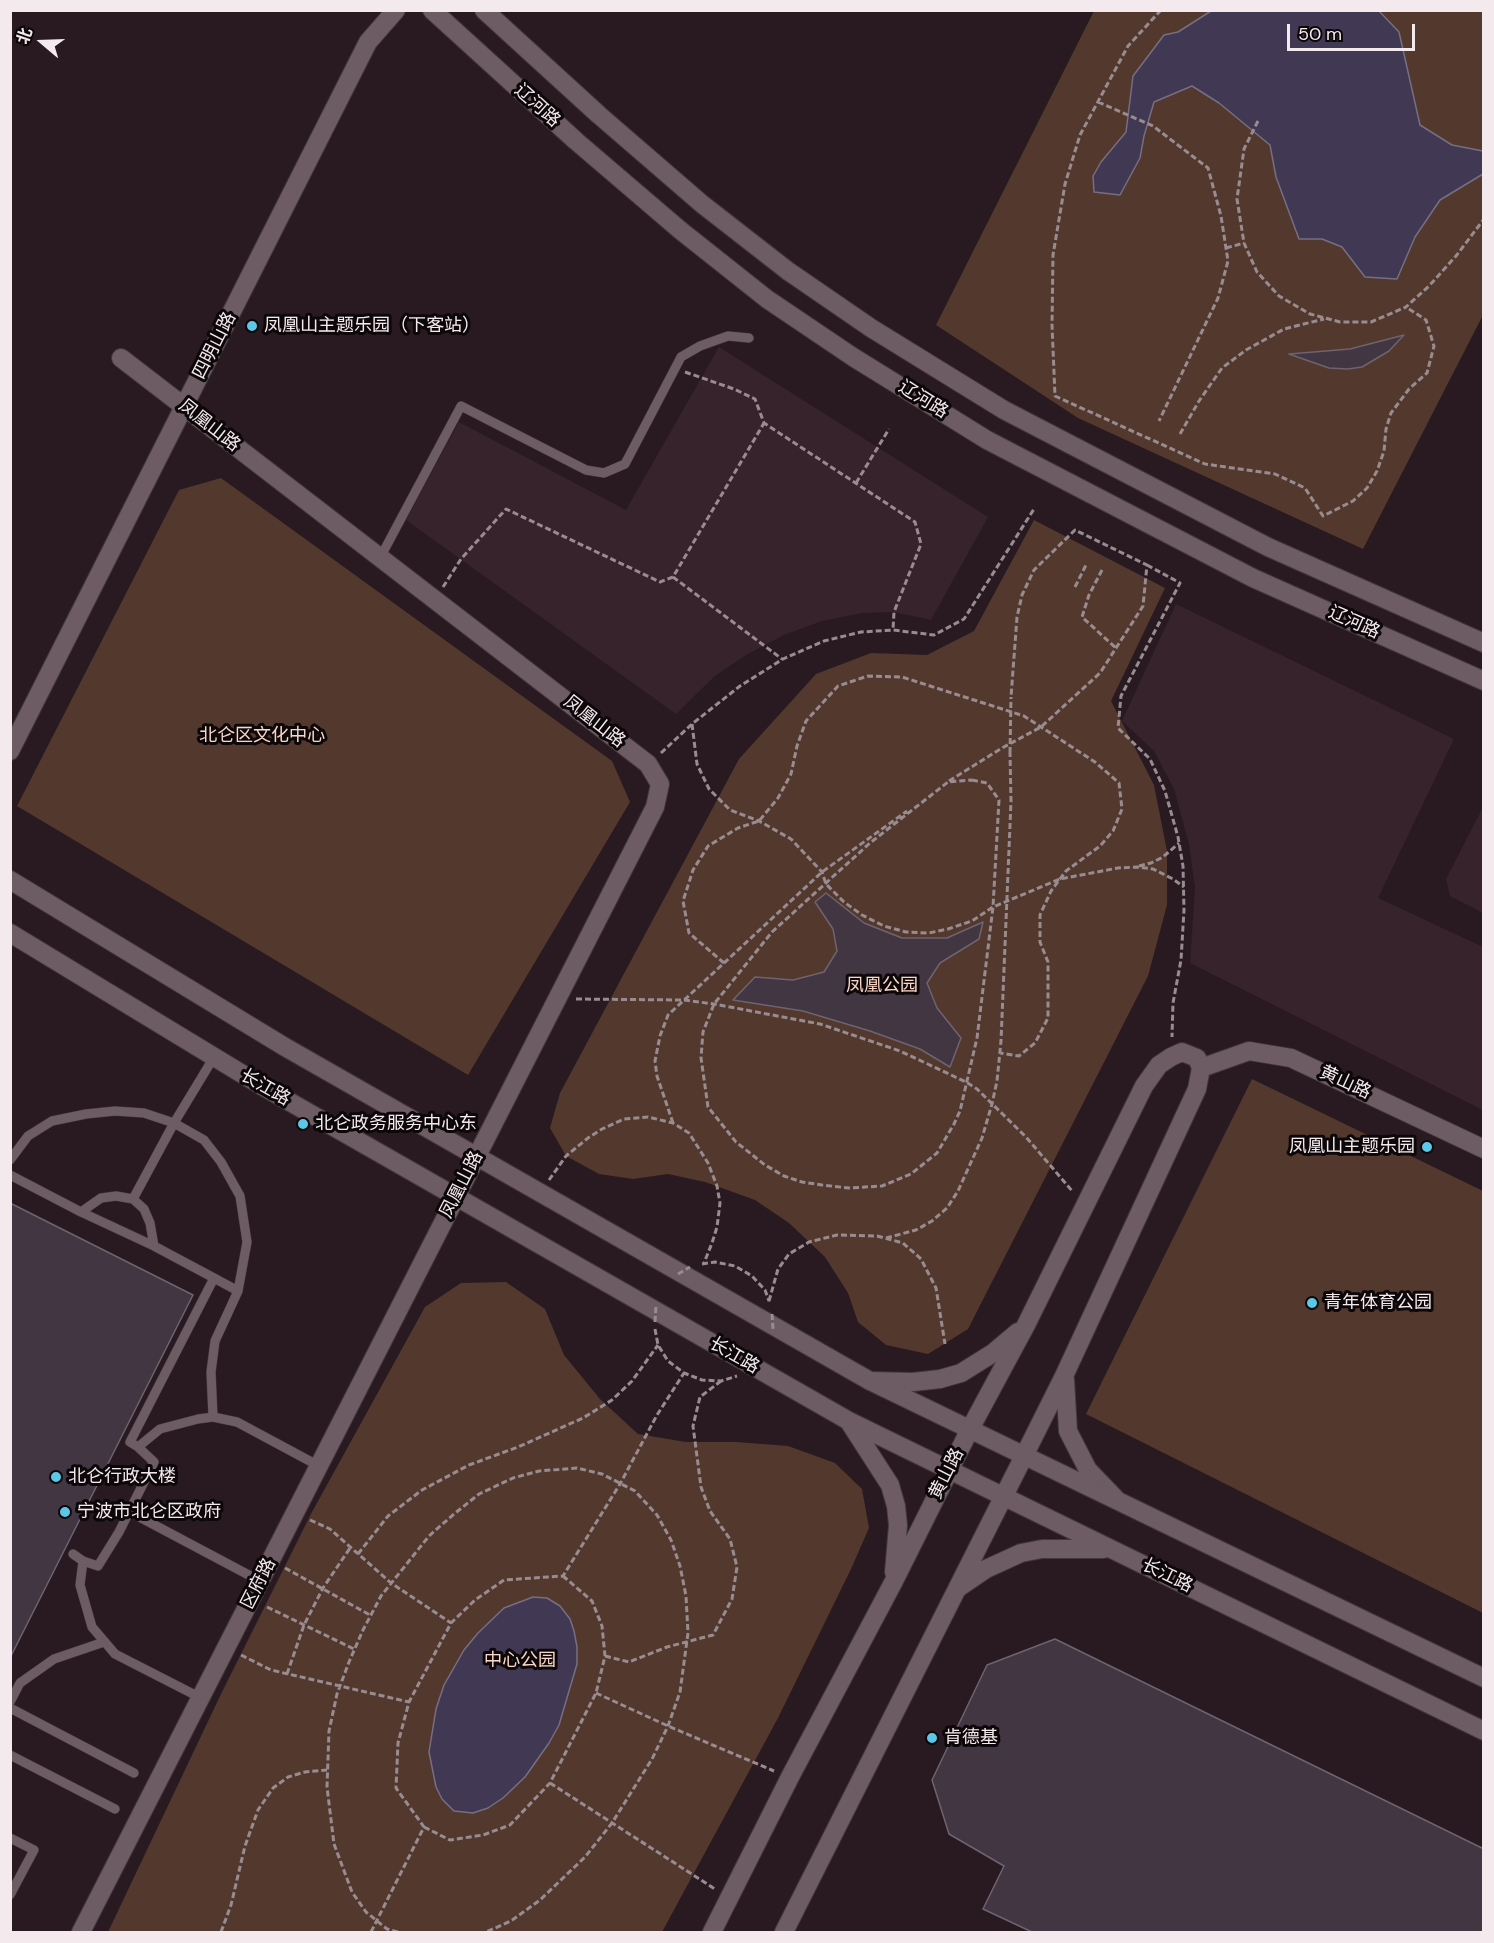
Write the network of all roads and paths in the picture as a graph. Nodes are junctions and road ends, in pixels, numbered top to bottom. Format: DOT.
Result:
graph roads {
  1 [pos="396,10"];
  2 [pos="432,10"];
  3 [pos="484,10"];
  4 [pos="1161,10"];
  5 [pos="1098,102"];
  6 [pos="1258,121"];
  7 [pos="1484,219"];
  8 [pos="1244,243"];
  9 [pos="1226,248"];
  10 [pos="1406,307"];
  11 [pos="1326,319"];
  12 [pos="749,338"];
  13 [pos="121,358"];
  14 [pos="675,369"];
  15 [pos="184,407"];
  16 [pos="1159,421"];
  17 [pos="764,423"];
  18 [pos="889,429"];
  19 [pos="1180,434"];
  20 [pos="856,483"];
  21 [pos="1034,509"];
  22 [pos="381,558"];
  23 [pos="1087,563"];
  24 [pos="1147,565"];
  25 [pos="1102,570"];
  26 [pos="673,577"];
  27 [pos="1075,587"];
  28 [pos="434,599"];
  29 [pos="893,630"];
  30 [pos="1484,643"];
  31 [pos="1117,649"];
  32 [pos="783,659"];
  33 [pos="1484,681"];
  34 [pos="692,724"];
  35 [pos="1041,727"];
  36 [pos="10,751"];
  37 [pos="648,764"];
  38 [pos="948,782"];
  39 [pos="759,821"];
  40 [pos="1179,843"];
  41 [pos="1137,867"];
  42 [pos="822,872"];
  43 [pos="1060,879"];
  44 [pos="10,880"];
  45 [pos="826,884"];
  46 [pos="1184,887"];
  47 [pos="1007,901"];
  48 [pos="993,908"];
  49 [pos="10,933"];
  50 [pos="724,963"];
  51 [pos="556,999"];
  52 [pos="684,1000"];
  53 [pos="714,1004"];
  54 [pos="1000,1053"];
  55 [pos="213,1057"];
  56 [pos="1171,1057"];
  57 [pos="1201,1068"];
  58 [pos="966,1082"];
  59 [pos="992,1104"];
  60 [pos="673,1123"];
  61 [pos="174,1124"];
  62 [pos="1484,1149"];
  63 [pos="476,1156"];
  64 [pos="10,1160"];
  65 [pos="10,1175"];
  66 [pos="540,1193"];
  67 [pos="456,1197"];
  68 [pos="133,1199"];
  69 [pos="1085,1206"];
  70 [pos="81,1212"];
  71 [pos="436,1236"];
  72 [pos="886,1238"];
  73 [pos="153,1246"];
  74 [pos="704,1263"];
  75 [pos="214,1278"];
  76 [pos="671,1281"];
  77 [pos="238,1291"];
  78 [pos="769,1301"];
  79 [pos="656,1306"];
  80 [pos="1026,1325"];
  81 [pos="770,1338"];
  82 [pos="945,1344"];
  83 [pos="658,1345"];
  84 [pos="762,1356"];
  85 [pos="684,1373"];
  86 [pos="1064,1376"];
  87 [pos="721,1381"];
  88 [pos="870,1381"];
  89 [pos="213,1417"];
  90 [pos="849,1421"];
  91 [pos="970,1429"];
  92 [pos="138,1447"];
  93 [pos="1024,1456"];
  94 [pos="319,1466"];
  95 [pos="949,1470"];
  96 [pos="620,1484"];
  97 [pos="1004,1497"];
  98 [pos="1120,1503"];
  99 [pos="130,1512"];
  100 [pos="295,1513"];
  101 [pos="350,1547"];
  102 [pos="1113,1550"];
  103 [pos="73,1554"];
  104 [pos="358,1554"];
  105 [pos="271,1560"];
  106 [pos="83,1561"];
  107 [pos="563,1576"];
  108 [pos="260,1581"];
  109 [pos="894,1581"];
  110 [pos="391,1583"];
  111 [pos="323,1588"];
  112 [pos="957,1589"];
  113 [pos="251,1600"];
  114 [pos="370,1615"];
  115 [pos="451,1623"];
  116 [pos="303,1625"];
  117 [pos="104,1642"];
  118 [pos="687,1643"];
  119 [pos="226,1648"];
  120 [pos="354,1649"];
  121 [pos="604,1656"];
  122 [pos="287,1674"];
  123 [pos="1484,1678"];
  124 [pos="340,1685"];
  125 [pos="596,1693"];
  126 [pos="201,1698"];
  127 [pos="10,1702"];
  128 [pos="409,1702"];
  129 [pos="10,1708"];
  130 [pos="668,1726"];
  131 [pos="1484,1731"];
  132 [pos="10,1755"];
  133 [pos="327,1770"];
  134 [pos="134,1773"];
  135 [pos="790,1777"];
  136 [pos="550,1783"];
  137 [pos="115,1809"];
  138 [pos="612,1823"];
  139 [pos="424,1827"];
  140 [pos="10,1838"];
  141 [pos="10,1895"];
  142 [pos="729,1898"];
  143 [pos="377,1921"];
  144 [pos="81,1932"];
  145 [pos="221,1932"];
  146 [pos="371,1932"];
  147 [pos="398,1932"];
  148 [pos="486,1932"];
  149 [pos="712,1932"];
  150 [pos="784,1932"];
  1 -- 15 [label="main road, 四明山路"];
  2 -- 33 [label="main road, 辽河路"];
  3 -- 30 [label="main road, 辽河路"];
  4 -- 5 [label="path"];
  5 -- 9 [label="path"];
  5 -- 10 [label="path"];
  6 -- 8 [label="path"];
  7 -- 10 [label="path"];
  8 -- 9 [label="path"];
  8 -- 11 [label="path"];
  9 -- 16 [label="path"];
  10 -- 11 [label="path"];
  11 -- 19 [label="path"];
  12 -- 14 [label="lane"];
  13 -- 15 [label="main road, 凤凰山路"];
  14 -- 17 [label="path"];
  14 -- 22 [label="lane"];
  15 -- 22 [label="main road, 凤凰山路"];
  15 -- 36 [label="main road, 四明山路"];
  17 -- 20 [label="path"];
  17 -- 26 [label="path"];
  18 -- 20 [label="path"];
  20 -- 29 [label="path"];
  21 -- 29 [label="path"];
  22 -- 28 [label="main road, 凤凰山路"];
  23 -- 27 [label="path"];
  24 -- 31 [label="path"];
  24 -- 40 [label="path"];
  24 -- 47 [label="path, bridge"];
  25 -- 31 [label="path"];
  26 -- 28 [label="path"];
  26 -- 32 [label="path"];
  28 -- 37 [label="main road, 凤凰山路"];
  29 -- 32 [label="path"];
  31 -- 35 [label="path"];
  32 -- 34 [label="path"];
  34 -- 37 [label="path"];
  34 -- 39 [label="path"];
  35 -- 38 [label="path"];
  35 -- 39 [label="path"];
  35 -- 43 [label="path"];
  37 -- 51 [label="main road, 凤凰山路"];
  38 -- 42 [label="path"];
  38 -- 45 [label="path"];
  38 -- 48 [label="path"];
  39 -- 42 [label="path"];
  39 -- 50 [label="path"];
  40 -- 41 [label="path"];
  40 -- 46 [label="path"];
  41 -- 43 [label="path"];
  41 -- 46 [label="path"];
  42 -- 45 [label="path"];
  42 -- 50 [label="path"];
  43 -- 47 [label="path"];
  43 -- 54 [label="path"];
  44 -- 63 [label="main road"];
  45 -- 48 [label="path"];
  45 -- 53 [label="path"];
  46 -- 56 [label="path"];
  47 -- 48 [label="path"];
  47 -- 54 [label="path"];
  48 -- 58 [label="path"];
  49 -- 55 [label="main road, 长江路"];
  50 -- 52 [label="path"];
  51 -- 52 [label="path"];
  51 -- 63 [label="main road, 凤凰山路"];
  52 -- 53 [label="path"];
  52 -- 60 [label="path"];
  53 -- 58 [label="path"];
  53 -- 58 [label="path"];
  54 -- 59 [label="path"];
  55 -- 61 [label="lane"];
  55 -- 67 [label="main road, 长江路"];
  56 -- 57 [label="main road"];
  56 -- 69 [label="main road, 黄山路"];
  57 -- 62 [label="main road, 黄山路"];
  57 -- 86 [label="main road"];
  58 -- 59 [label="path"];
  59 -- 69 [label="path"];
  59 -- 72 [label="path"];
  60 -- 66 [label="path"];
  60 -- 74 [label="path"];
  61 -- 64 [label="lane"];
  61 -- 68 [label="lane"];
  61 -- 77 [label="lane"];
  63 -- 66 [label="main road"];
  63 -- 67 [label="main road, 凤凰山路"];
  65 -- 70 [label="lane"];
  66 -- 88 [label="main road"];
  67 -- 71 [label="main road, 凤凰山路"];
  67 -- 90 [label="main road, 长江路"];
  68 -- 70 [label="lane"];
  68 -- 73 [label="lane"];
  69 -- 80 [label="main road, 黄山路"];
  70 -- 73 [label="lane"];
  71 -- 94 [label="main road, 区府路"];
  72 -- 78 [label="path"];
  72 -- 82 [label="path"];
  73 -- 75 [label="lane"];
  74 -- 76 [label="path, bridge"];
  74 -- 78 [label="path"];
  75 -- 77 [label="lane"];
  75 -- 92 [label="lane"];
  77 -- 89 [label="lane"];
  78 -- 81 [label="path, bridge"];
  79 -- 83 [label="path, bridge"];
  80 -- 88 [label="main road"];
  80 -- 91 [label="main road, 黄山路"];
  83 -- 85 [label="path"];
  83 -- 104 [label="path"];
  84 -- 87 [label="path, bridge"];
  85 -- 87 [label="path"];
  85 -- 96 [label="path"];
  86 -- 93 [label="main road"];
  86 -- 98 [label="main road"];
  87 -- 118 [label="path"];
  88 -- 91 [label="main road"];
  89 -- 92 [label="lane"];
  89 -- 94 [label="lane"];
  90 -- 95 [label="main road, 长江路"];
  90 -- 109 [label="main road"];
  91 -- 93 [label="main road"];
  91 -- 95 [label="main road, 黄山路"];
  92 -- 99 [label="lane"];
  93 -- 97 [label="main road"];
  93 -- 98 [label="main road"];
  94 -- 100 [label="main road, 区府路"];
  95 -- 97 [label="main road, 长江路"];
  95 -- 109 [label="main road, 黄山路"];
  96 -- 107 [label="path"];
  96 -- 110 [label="path"];
  96 -- 118 [label="path"];
  97 -- 102 [label="main road, 长江路"];
  97 -- 112 [label="main road"];
  98 -- 123 [label="main road"];
  99 -- 106 [label="lane"];
  99 -- 108 [label="lane"];
  100 -- 101 [label="path"];
  100 -- 105 [label="main road, 区府路"];
  101 -- 104 [label="path"];
  101 -- 111 [label="path"];
  102 -- 112 [label="main road"];
  102 -- 131 [label="main road, 长江路"];
  103 -- 106 [label="lane"];
  104 -- 110 [label="path"];
  105 -- 108 [label="main road, 区府路"];
  105 -- 111 [label="path"];
  106 -- 117 [label="lane"];
  107 -- 115 [label="path"];
  107 -- 121 [label="path"];
  108 -- 113 [label="main road, 区府路"];
  109 -- 135 [label="main road, 黄山路"];
  110 -- 114 [label="path"];
  110 -- 115 [label="path"];
  111 -- 114 [label="path"];
  111 -- 116 [label="path"];
  112 -- 150 [label="main road"];
  113 -- 116 [label="path"];
  113 -- 119 [label="main road, 区府路"];
  114 -- 120 [label="path"];
  115 -- 128 [label="path"];
  116 -- 120 [label="path"];
  116 -- 122 [label="path"];
  117 -- 126 [label="lane"];
  117 -- 127 [label="lane"];
  118 -- 121 [label="path"];
  118 -- 130 [label="path"];
  119 -- 122 [label="path"];
  119 -- 126 [label="main road, 区府路"];
  120 -- 124 [label="path"];
  121 -- 125 [label="path"];
  122 -- 124 [label="path"];
  124 -- 128 [label="path"];
  124 -- 133 [label="path"];
  125 -- 130 [label="path"];
  125 -- 136 [label="path"];
  126 -- 144 [label="main road, 区府路"];
  128 -- 139 [label="path"];
  129 -- 134 [label="lane"];
  130 -- 135 [label="path"];
  130 -- 138 [label="path"];
  132 -- 137 [label="lane"];
  133 -- 143 [label="path"];
  133 -- 145 [label="path"];
  135 -- 142 [label="main road, 黄山路"];
  136 -- 138 [label="path"];
  136 -- 139 [label="path"];
  138 -- 142 [label="path"];
  138 -- 148 [label="path"];
  139 -- 143 [label="path"];
  140 -- 141 [label="lane"];
  142 -- 149 [label="main road, 黄山路"];
  143 -- 146 [label="path"];
  143 -- 147 [label="path"];
}
